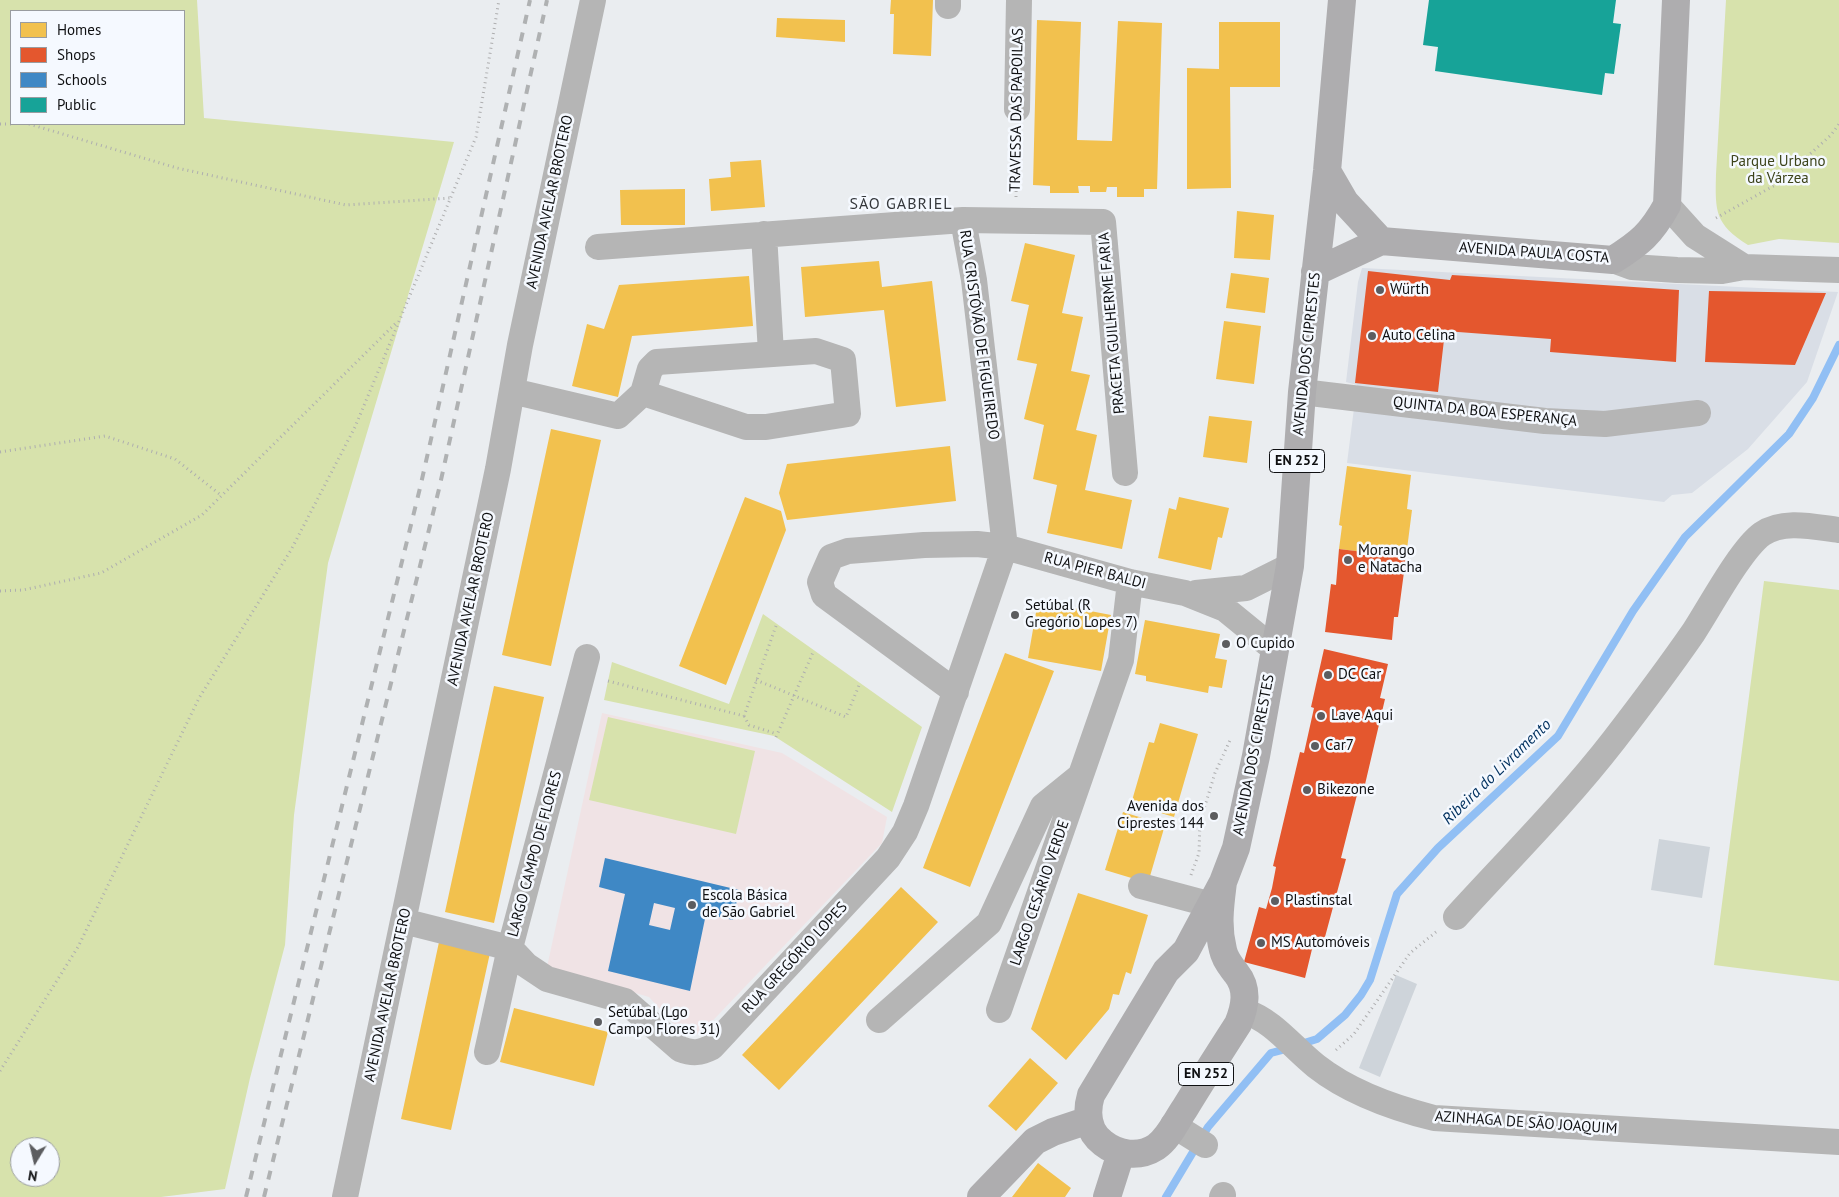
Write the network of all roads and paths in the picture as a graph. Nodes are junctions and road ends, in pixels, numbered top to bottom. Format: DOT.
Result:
graph roads {
  1 [pos="499,0"];
  2 [pos="593,0"];
  3 [pos="1019,0"];
  4 [pos="1342,0"];
  5 [pos="1676,0"];
  6 [pos="1017,109"];
  7 [pos="1839,124"];
  8 [pos="32,125"];
  9 [pos="1327,171"];
  10 [pos="450,198"];
  11 [pos="1667,205"];
  12 [pos="963,220"];
  13 [pos="1016,220"];
  14 [pos="1713,220"];
  15 [pos="764,234"];
  16 [pos="1381,241"];
  17 [pos="598,247"];
  18 [pos="1613,260"];
  19 [pos="1744,266"];
  20 [pos="1839,270"];
  21 [pos="1315,272"];
  22 [pos="400,318"];
  23 [pos="771,353"];
  24 [pos="512,391"];
  25 [pos="1302,392"];
  26 [pos="643,393"];
  27 [pos="1698,413"];
  28 [pos="0,452"];
  29 [pos="1125,474"];
  30 [pos="222,496"];
  31 [pos="1839,530"];
  32 [pos="1005,547"];
  33 [pos="1290,566"];
  34 [pos="1130,582"];
  35 [pos="0,591"];
  36 [pos="1185,593"];
  37 [pos="777,624"];
  38 [pos="1274,649"];
  39 [pos="814,650"];
  40 [pos="587,658"];
  41 [pos="756,680"];
  42 [pos="608,681"];
  43 [pos="860,683"];
  44 [pos="956,692"];
  45 [pos="794,695"];
  46 [pos="744,716"];
  47 [pos="1233,733"];
  48 [pos="1080,776"];
  49 [pos="1141,886"];
  50 [pos="1217,893"];
  51 [pos="1184,896"];
  52 [pos="1456,917"];
  53 [pos="403,921"];
  54 [pos="510,948"];
  55 [pos="1174,964"];
  56 [pos="1229,965"];
  57 [pos="999,1010"];
  58 [pos="1244,1011"];
  59 [pos="879,1020"];
  60 [pos="487,1052"];
  61 [pos="1317,1067"];
  62 [pos="0,1071"];
  63 [pos="1088,1120"];
  64 [pos="1839,1142"];
  65 [pos="1121,1153"];
  66 [pos="345,1197"];
  67 [pos="981,1197"];
  68 [pos="1107,1197"];
  1 -- 10 [label="path"];
  2 -- 24 [label="street, AVENIDA AVELAR BROTERO"];
  3 -- 6 [label="street, TRAVESSA DAS PAPOILAS"];
  4 -- 9 [label="main road, AVENIDA DOS CIPRESTES / EN 252"];
  5 -- 11 [label="main road, AVENIDA PAULA COSTA"];
  6 -- 13 [label="path, TRAVESSA DAS PAPOILAS"];
  7 -- 14 [label="path"];
  8 -- 10 [label="path"];
  9 -- 16 [label="main road"];
  9 -- 21 [label="main road, AVENIDA DOS CIPRESTES / EN 252"];
  10 -- 22 [label="path"];
  11 -- 18 [label="main road, AVENIDA PAULA COSTA"];
  11 -- 19 [label="street"];
  12 -- 13 [label="street, PRACETA GUILHERME FARIA"];
  12 -- 15 [label="street, RUA CRISTÓVÃO DE FIGUEIREDO"];
  12 -- 32 [label="street, RUA CRISTÓVÃO DE FIGUEIREDO"];
  13 -- 29 [label="street, PRACETA GUILHERME FARIA"];
  15 -- 17 [label="street, RUA CRISTÓVÃO DE FIGUEIREDO"];
  15 -- 23 [label="street"];
  16 -- 18 [label="main road, AVENIDA PAULA COSTA"];
  16 -- 21 [label="main road"];
  18 -- 19 [label="street"];
  19 -- 20 [label="street"];
  21 -- 25 [label="main road, AVENIDA DOS CIPRESTES / EN 252"];
  22 -- 30 [label="path"];
  22 -- 62 [label="path"];
  23 -- 26 [label="street"];
  23 -- 26 [label="street"];
  24 -- 26 [label="street"];
  24 -- 53 [label="street, AVENIDA AVELAR BROTERO"];
  25 -- 27 [label="street, QUINTA DA BOA ESPERANÇA"];
  25 -- 33 [label="main road, AVENIDA DOS CIPRESTES / EN 252"];
  28 -- 30 [label="path"];
  30 -- 35 [label="path"];
  31 -- 52 [label="street"];
  32 -- 34 [label="street, RUA PIER BALDI"];
  32 -- 44 [label="street, RUA GREGÓRIO LOPES"];
  32 -- 44 [label="street, RUA PIER BALDI"];
  33 -- 36 [label="street, RUA PIER BALDI"];
  33 -- 38 [label="main road, AVENIDA DOS CIPRESTES / EN 252"];
  34 -- 36 [label="street, RUA PIER BALDI"];
  34 -- 48 [label="street, LARGO CESÁRIO VERDE"];
  36 -- 38 [label="street, RUA PIER BALDI"];
  37 -- 41 [label="path"];
  38 -- 50 [label="main road, AVENIDA DOS CIPRESTES / EN 252"];
  39 -- 45 [label="path"];
  40 -- 54 [label="street, LARGO CAMPO DE FLORES"];
  41 -- 45 [label="path"];
  41 -- 46 [label="path"];
  42 -- 46 [label="path"];
  43 -- 45 [label="path"];
  44 -- 54 [label="street, RUA GREGÓRIO LOPES"];
  45 -- 46 [label="path"];
  47 -- 51 [label="path"];
  48 -- 57 [label="street, LARGO CESÁRIO VERDE"];
  48 -- 59 [label="street, LARGO CESÁRIO VERDE"];
  49 -- 51 [label="street"];
  50 -- 51 [label="street"];
  50 -- 55 [label="main road, AVENIDA DOS CIPRESTES / EN 252"];
  50 -- 56 [label="main road, AVENIDA DOS CIPRESTES / EN 252"];
  52 -- 61 [label="path"];
  53 -- 54 [label="street"];
  53 -- 66 [label="street, AVENIDA AVELAR BROTERO"];
  54 -- 60 [label="street, LARGO CAMPO DE FLORES"];
  55 -- 56 [label="main road"];
  55 -- 63 [label="main road, AVENIDA DOS CIPRESTES / EN 252"];
  56 -- 58 [label="main road, AVENIDA DOS CIPRESTES / EN 252"];
  58 -- 61 [label="street, AZINHAGA DE SÃO JOAQUIM"];
  58 -- 65 [label="main road, EN 252"];
  61 -- 64 [label="street, AZINHAGA DE SÃO JOAQUIM"];
  63 -- 65 [label="main road"];
  63 -- 67 [label="main road"];
  65 -- 68 [label="main road"];
}
